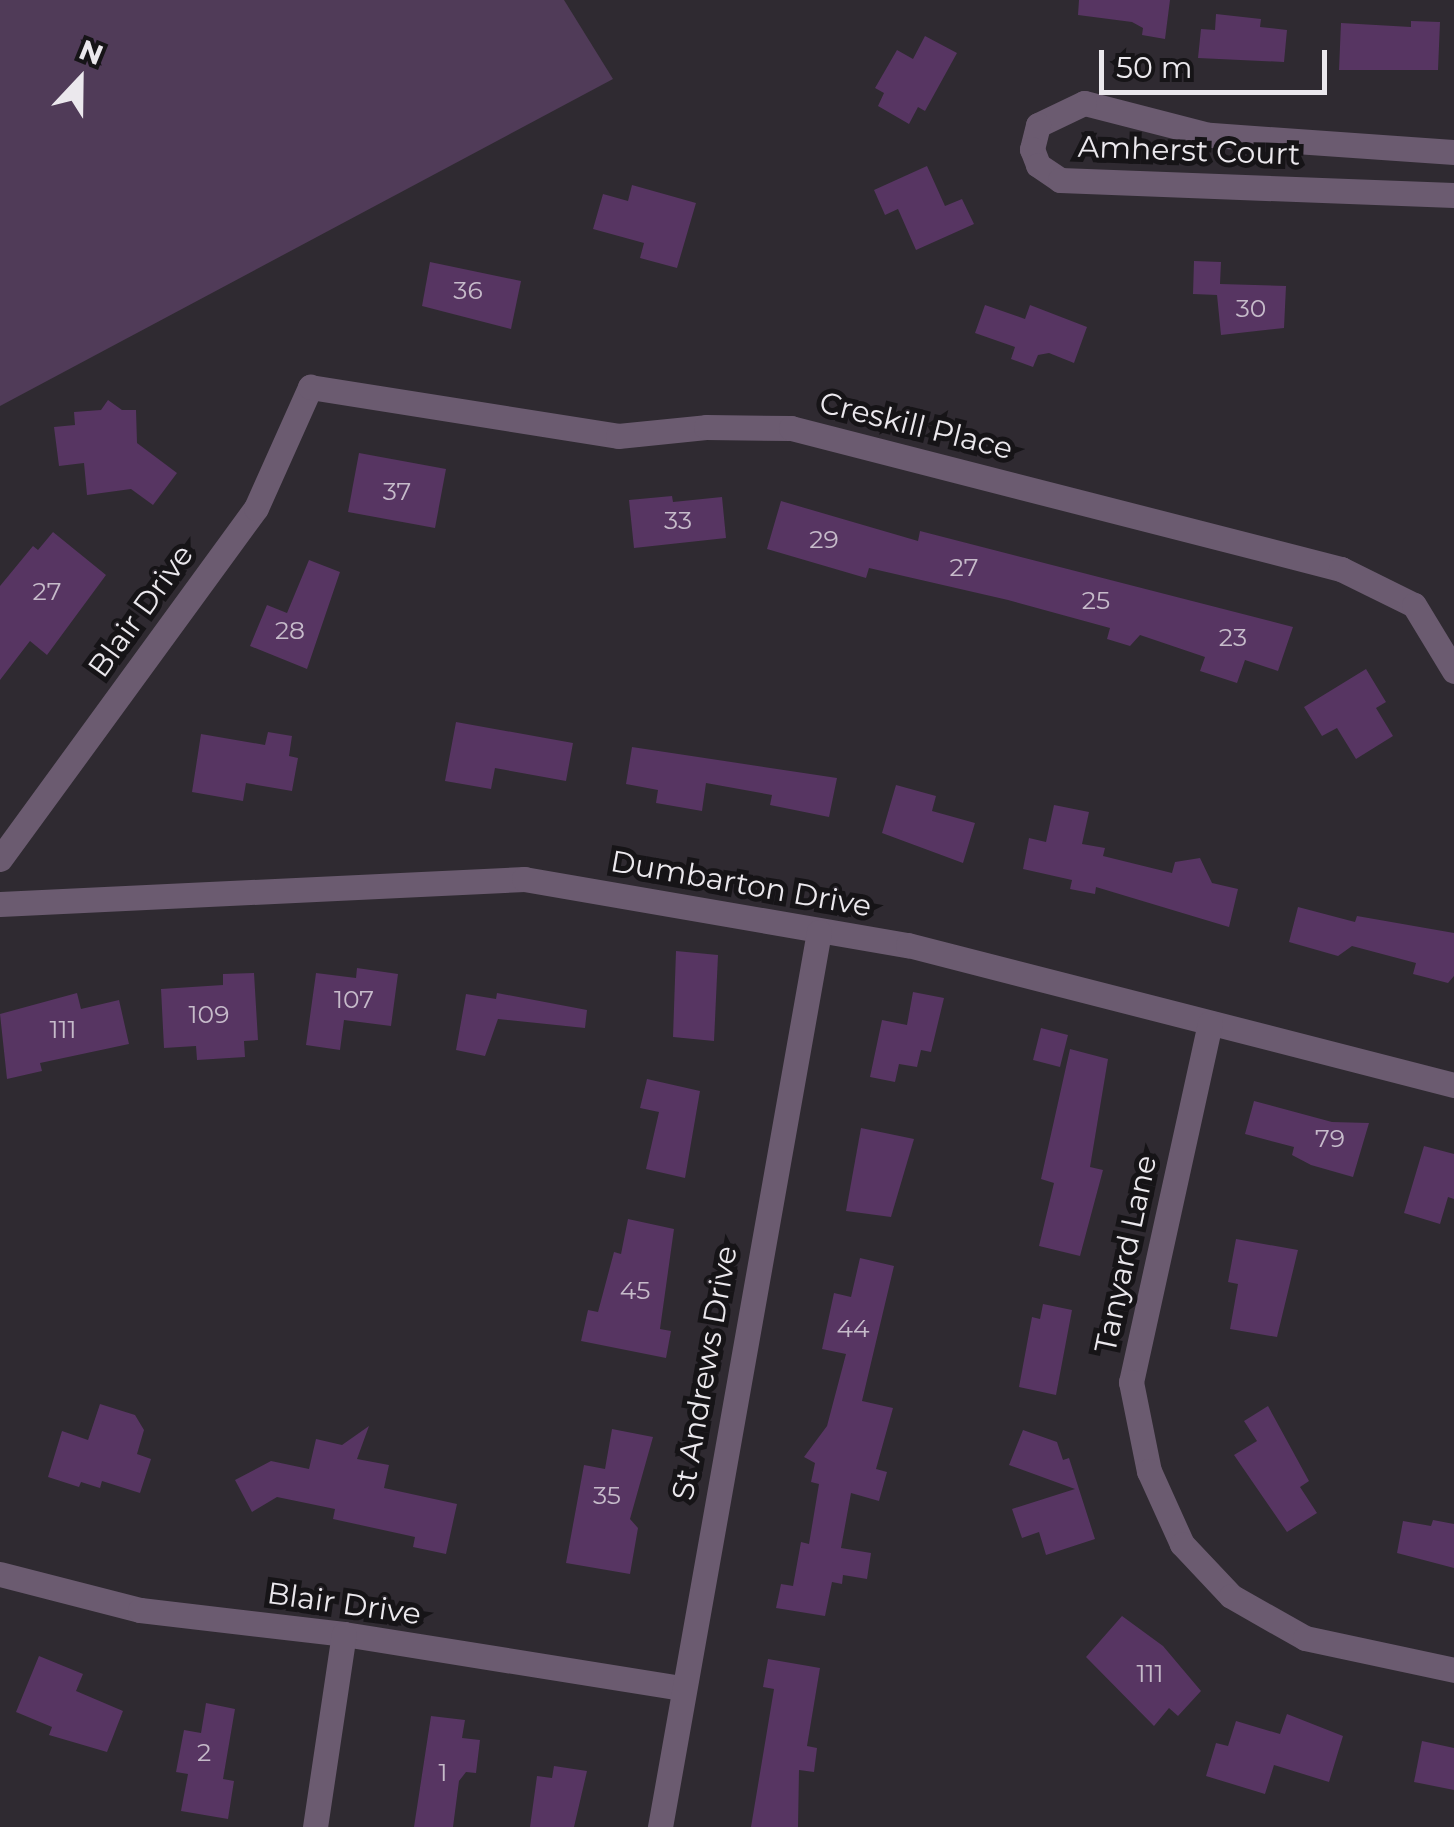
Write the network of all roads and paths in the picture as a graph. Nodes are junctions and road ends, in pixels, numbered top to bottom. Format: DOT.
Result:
graph roads {
  1 [pos="1454,152"];
  2 [pos="1454,195"];
  3 [pos="310,387"];
  4 [pos="1454,671"];
  5 [pos="0,860"];
  6 [pos="0,904"];
  7 [pos="820,932"];
  8 [pos="1210,1024"];
  9 [pos="1454,1085"];
  10 [pos="0,1574"];
  11 [pos="344,1634"];
  12 [pos="1454,1670"];
  13 [pos="680,1688"];
  14 [pos="315,1827"];
  15 [pos="660,1827"];
  1 -- 2 [label="street, Amherst Court"];
  3 -- 4 [label="street, Creskill Place"];
  3 -- 5 [label="street, Blair Drive"];
  6 -- 7 [label="street, Dumbarton Drive"];
  7 -- 8 [label="street, Dumbarton Drive"];
  7 -- 13 [label="street, St Andrews Drive"];
  8 -- 9 [label="street, Dumbarton Drive"];
  8 -- 12 [label="street, Tanyard Lane"];
  10 -- 11 [label="street, Blair Drive"];
  11 -- 13 [label="street, Blair Drive"];
  11 -- 14 [label="street"];
  13 -- 15 [label="street, St Andrews Drive"];
}
